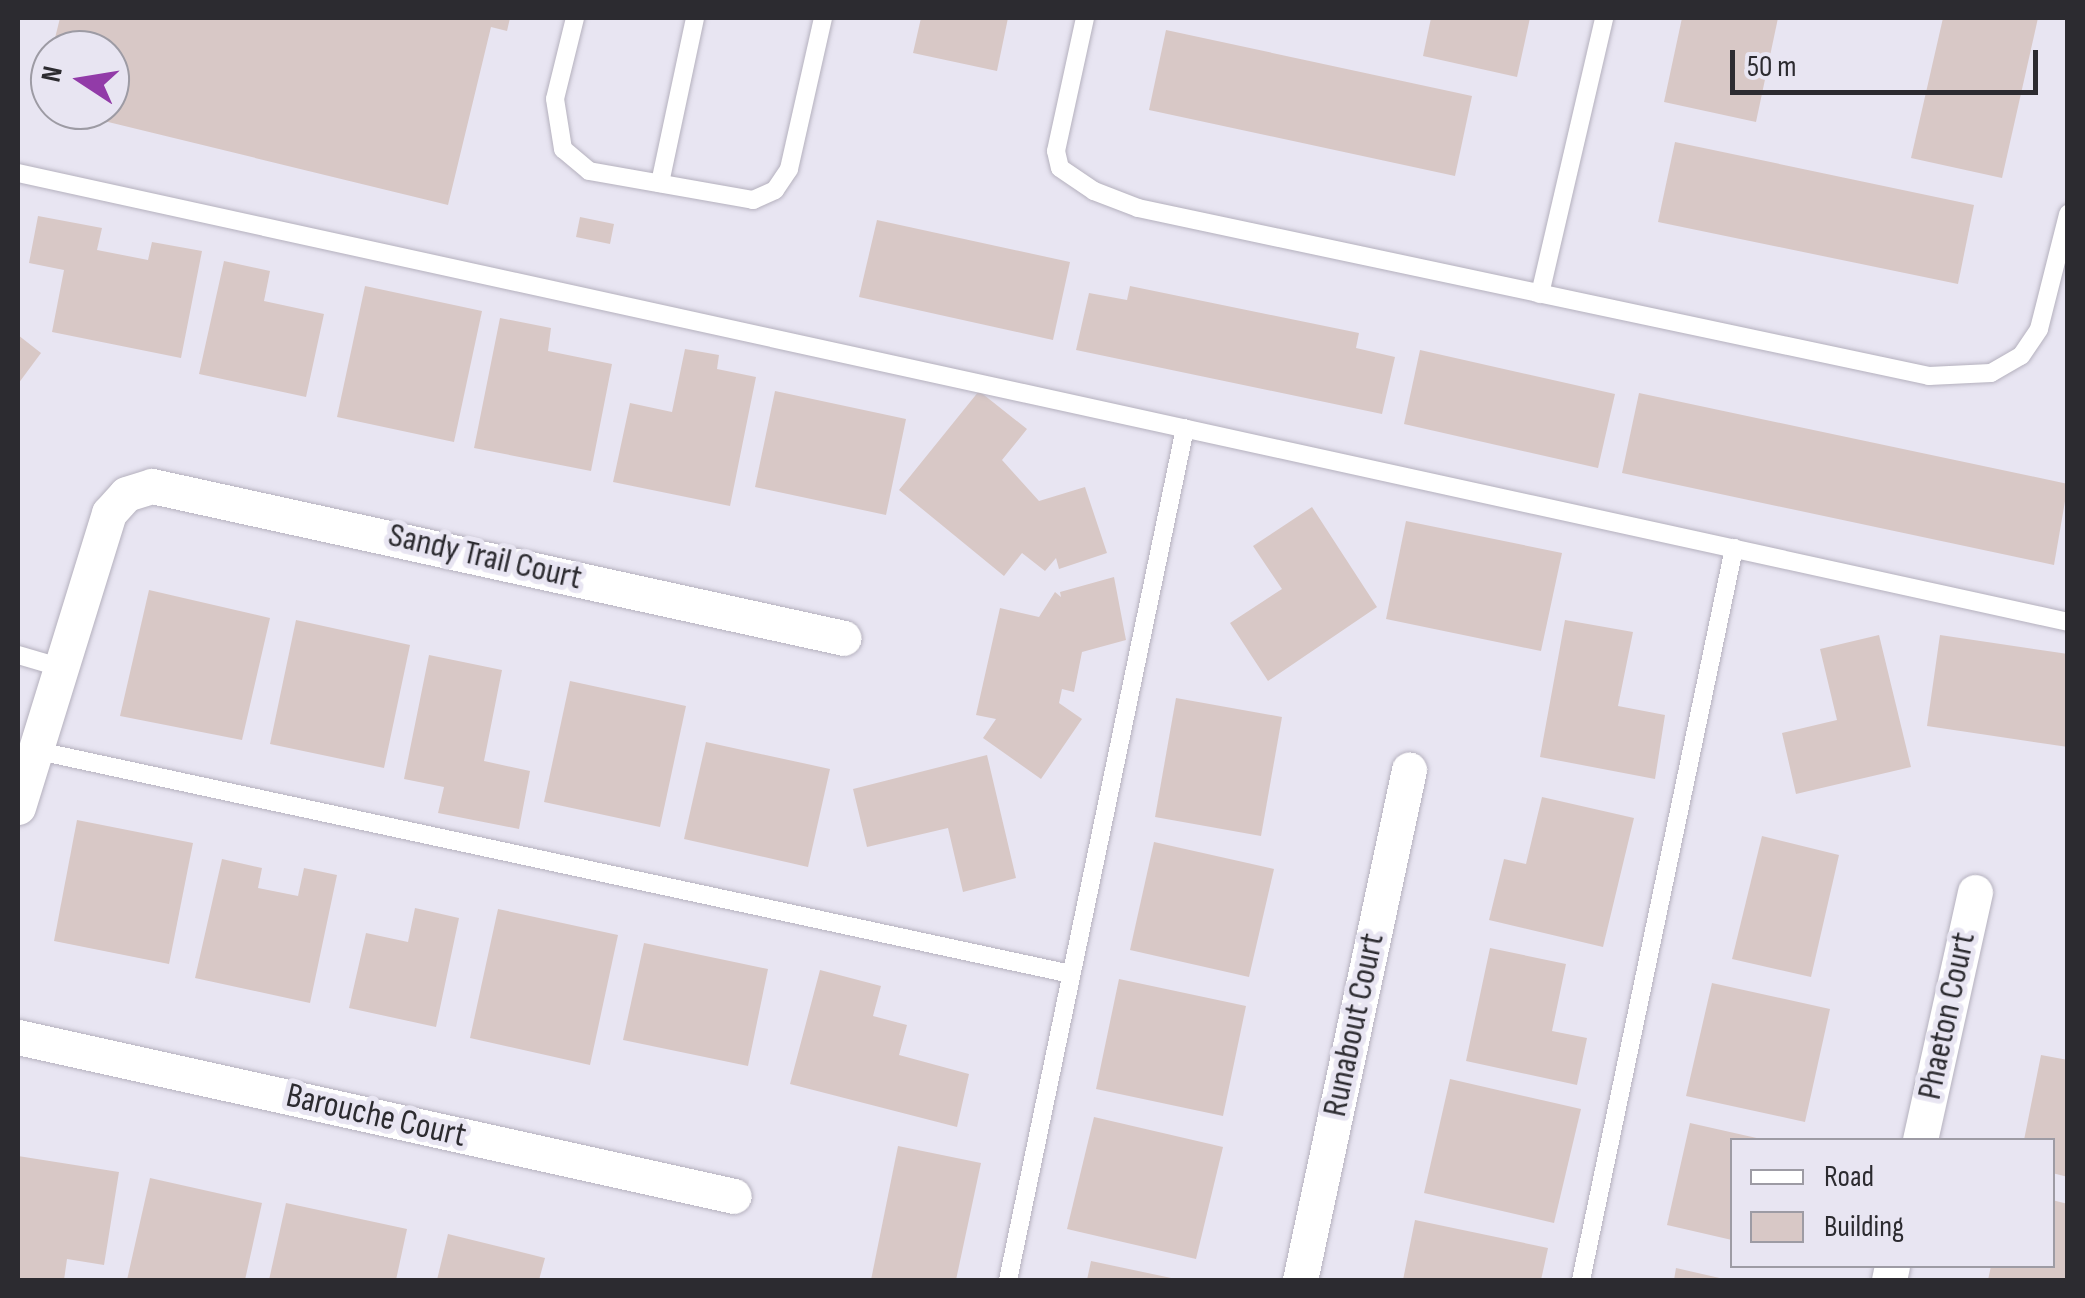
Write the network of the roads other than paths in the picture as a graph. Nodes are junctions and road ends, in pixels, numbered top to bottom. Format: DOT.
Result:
graph roads {
  1 [pos="575,18"];
  2 [pos="695,18"];
  3 [pos="822,18"];
  4 [pos="1085,18"];
  5 [pos="1604,18"];
  6 [pos="18,173"];
  7 [pos="660,183"];
  8 [pos="2068,214"];
  9 [pos="1540,294"];
  10 [pos="1185,428"];
  11 [pos="1734,548"];
  12 [pos="2068,622"];
  13 [pos="844,638"];
  14 [pos="18,655"];
  15 [pos="59,667"];
  16 [pos="33,750"];
  17 [pos="1409,770"];
  18 [pos="18,807"];
  19 [pos="1974,892"];
  20 [pos="1072,974"];
  21 [pos="18,1037"];
  22 [pos="1920,1138"];
  23 [pos="734,1196"];
  24 [pos="1008,1280"];
  25 [pos="1300,1280"];
  26 [pos="1581,1280"];
  1 -- 7 [label="lane"];
  2 -- 7 [label="lane"];
  3 -- 7 [label="lane"];
  4 -- 9 [label="lane"];
  5 -- 9 [label="lane"];
  6 -- 10 [label="lane"];
  8 -- 9 [label="lane"];
  10 -- 11 [label="lane"];
  10 -- 20 [label="lane"];
  11 -- 12 [label="lane"];
  11 -- 26 [label="lane"];
  13 -- 15 [label="street, Sandy Trail Court"];
  14 -- 15 [label="lane"];
  15 -- 16 [label="street"];
  16 -- 18 [label="street"];
  16 -- 20 [label="lane"];
  17 -- 25 [label="street, Runabout Court"];
  19 -- 22 [label="street, Phaeton Court"];
  20 -- 24 [label="lane"];
  21 -- 23 [label="street, Barouche Court"];
}
